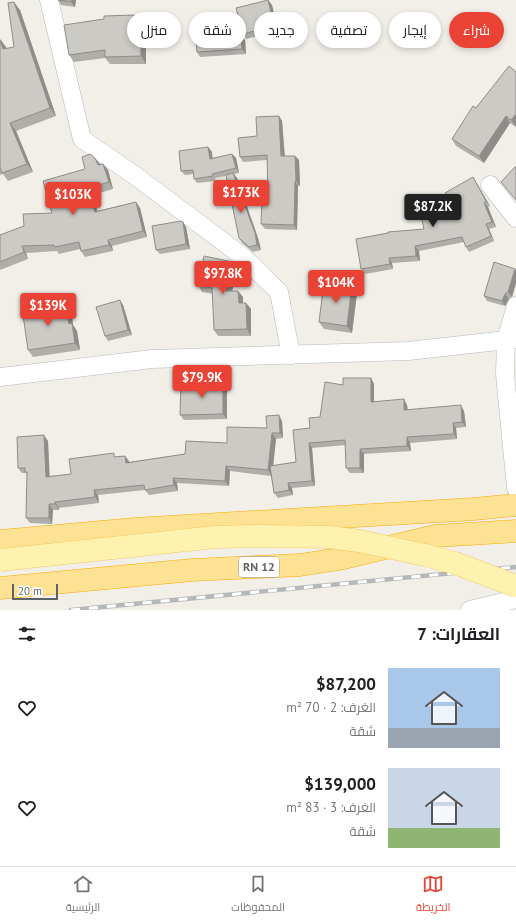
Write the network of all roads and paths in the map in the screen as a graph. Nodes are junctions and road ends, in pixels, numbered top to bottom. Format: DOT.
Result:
graph roads {
  1 [pos="49,0"];
  2 [pos="490,185"];
  3 [pos="516,218"];
  4 [pos="516,306"];
  5 [pos="511,339"];
  6 [pos="291,355"];
  7 [pos="0,377"];
  8 [pos="516,488"];
  9 [pos="516,505"];
  10 [pos="516,531"];
  11 [pos="0,542"];
  12 [pos="0,560"];
  13 [pos="516,586"];
  14 [pos="0,588"];
  15 [pos="516,599"];
  16 [pos="470,610"];
  1 -- 6 [label="street"];
  2 -- 3 [label="street"];
  4 -- 5 [label="street"];
  5 -- 6 [label="street"];
  5 -- 8 [label="street"];
  6 -- 7 [label="street"];
  9 -- 11 [label="highway"];
  10 -- 14 [label="highway, RN 12"];
  12 -- 13 [label="main road, bridge"];
  15 -- 16 [label="street"];
}
